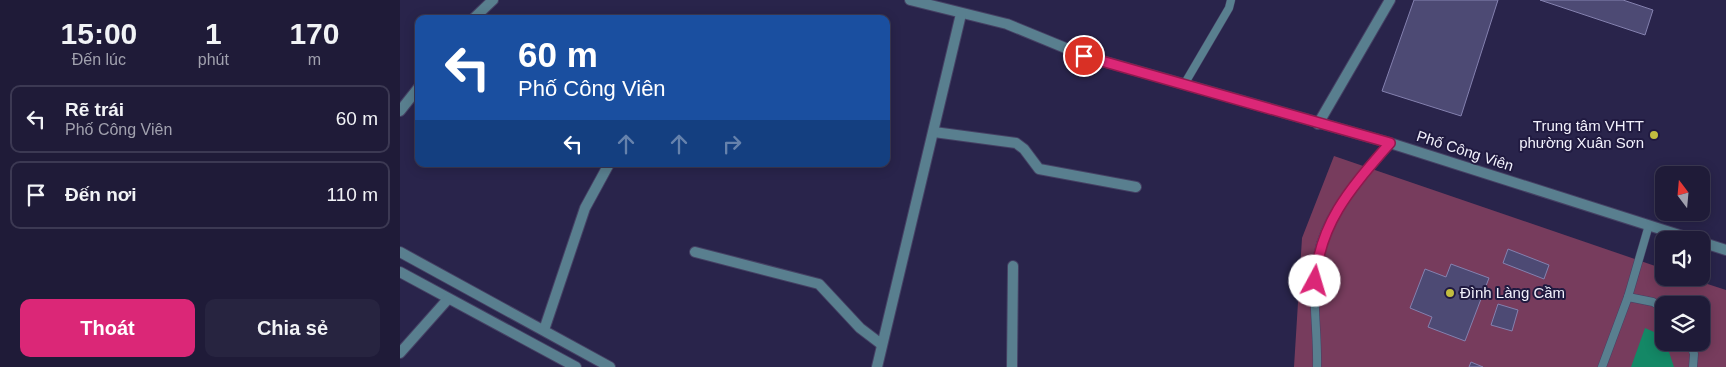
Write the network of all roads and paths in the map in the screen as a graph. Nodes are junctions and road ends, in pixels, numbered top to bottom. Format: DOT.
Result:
graph roads {
  1 [pos="493,0"];
  2 [pos="910,0"];
  3 [pos="1231,0"];
  4 [pos="1390,0"];
  5 [pos="961,14"];
  6 [pos="477,15"];
  7 [pos="1185,83"];
  8 [pos="415,92"];
  9 [pos="400,111"];
  10 [pos="1318,124"];
  11 [pos="934,132"];
  12 [pos="1390,143"];
  13 [pos="607,167"];
  14 [pos="1136,187"];
  15 [pos="1650,225"];
  16 [pos="1668,231"];
  17 [pos="1710,245"];
  18 [pos="1726,250"];
  19 [pos="400,252"];
  20 [pos="695,252"];
  21 [pos="1013,266"];
  22 [pos="400,272"];
  23 [pos="1628,297"];
  24 [pos="448,298"];
  25 [pos="1655,303"];
  26 [pos="544,330"];
  27 [pos="881,344"];
  28 [pos="1693,351"];
  29 [pos="400,354"];
  30 [pos="576,367"];
  31 [pos="610,367"];
  32 [pos="877,367"];
  33 [pos="1012,367"];
  34 [pos="1317,367"];
  35 [pos="1602,367"];
  36 [pos="1693,367"];
  1 -- 6 [label="street"];
  2 -- 5 [label="street, Phố Công Viên"];
  3 -- 7 [label="lane"];
  4 -- 10 [label="street"];
  5 -- 7 [label="street, Phố Công Viên"];
  5 -- 11 [label="street"];
  7 -- 10 [label="street, Phố Công Viên"];
  8 -- 9 [label="street"];
  10 -- 12 [label="street, Phố Công Viên"];
  11 -- 14 [label="street"];
  11 -- 27 [label="street"];
  12 -- 15 [label="street, Phố Công Viên"];
  12 -- 34 [label="lane"];
  13 -- 26 [label="street"];
  15 -- 16 [label="street, Phố Công Viên"];
  15 -- 23 [label="lane"];
  17 -- 18 [label="street"];
  19 -- 26 [label="street"];
  20 -- 27 [label="street"];
  21 -- 33 [label="street"];
  22 -- 24 [label="street"];
  23 -- 25 [label="lane"];
  23 -- 35 [label="lane"];
  24 -- 29 [label="street"];
  24 -- 30 [label="street"];
  26 -- 31 [label="street"];
  27 -- 32 [label="street"];
  28 -- 36 [label="lane"];
}
